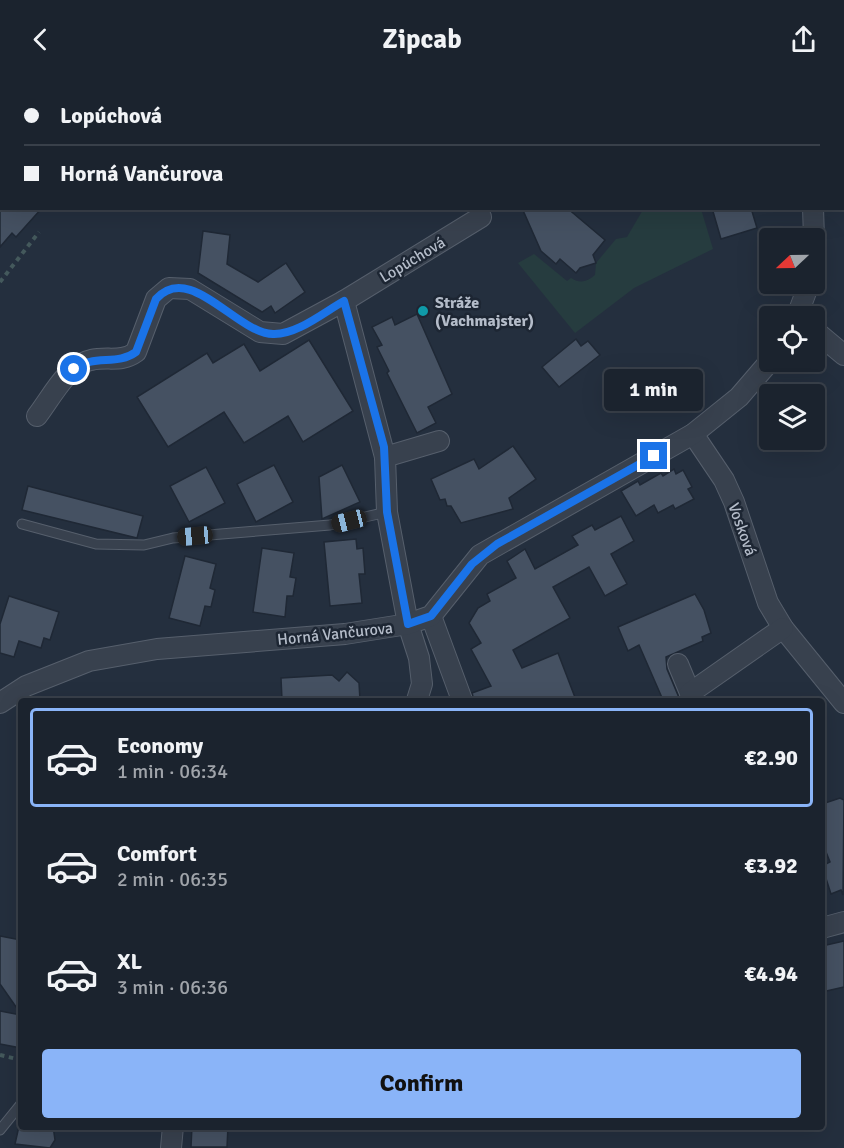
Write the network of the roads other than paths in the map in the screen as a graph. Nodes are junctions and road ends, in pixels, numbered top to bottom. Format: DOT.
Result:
graph roads {
  1 [pos="813,210"];
  2 [pos="481,217"];
  3 [pos="814,228"];
  4 [pos="344,301"];
  5 [pos="825,339"];
  6 [pos="844,355"];
  7 [pos="761,372"];
  8 [pos="37,416"];
  9 [pos="693,434"];
  10 [pos="439,441"];
  11 [pos="385,457"];
  12 [pos="387,512"];
  13 [pos="22,524"];
  14 [pos="431,616"];
  15 [pos="408,624"];
  16 [pos="783,628"];
  17 [pos="678,664"];
  18 [pos="691,697"];
  19 [pos="418,698"];
  20 [pos="461,698"];
  21 [pos="0,703"];
  22 [pos="844,703"];
  23 [pos="844,922"];
  24 [pos="825,927"];
  25 [pos="18,1108"];
  26 [pos="0,1130"];
  27 [pos="173,1130"];
  28 [pos="171,1148"];
  1 -- 3 [label="street"];
  2 -- 4 [label="street, Lopúchová"];
  4 -- 8 [label="street, Lopúchová"];
  4 -- 11 [label="street"];
  5 -- 6 [label="street"];
  7 -- 9 [label="street"];
  9 -- 14 [label="street"];
  9 -- 16 [label="street, Vosková"];
  10 -- 11 [label="street"];
  11 -- 12 [label="street"];
  12 -- 13 [label="lane"];
  12 -- 15 [label="street"];
  14 -- 15 [label="street, Horná Vančurova"];
  14 -- 20 [label="street"];
  15 -- 19 [label="street"];
  15 -- 21 [label="street, Horná Vančurova"];
  16 -- 18 [label="street"];
  16 -- 22 [label="street, Vosková"];
  17 -- 18 [label="street"];
  23 -- 24 [label="street"];
  25 -- 26 [label="lane"];
  27 -- 28 [label="street"];
}
